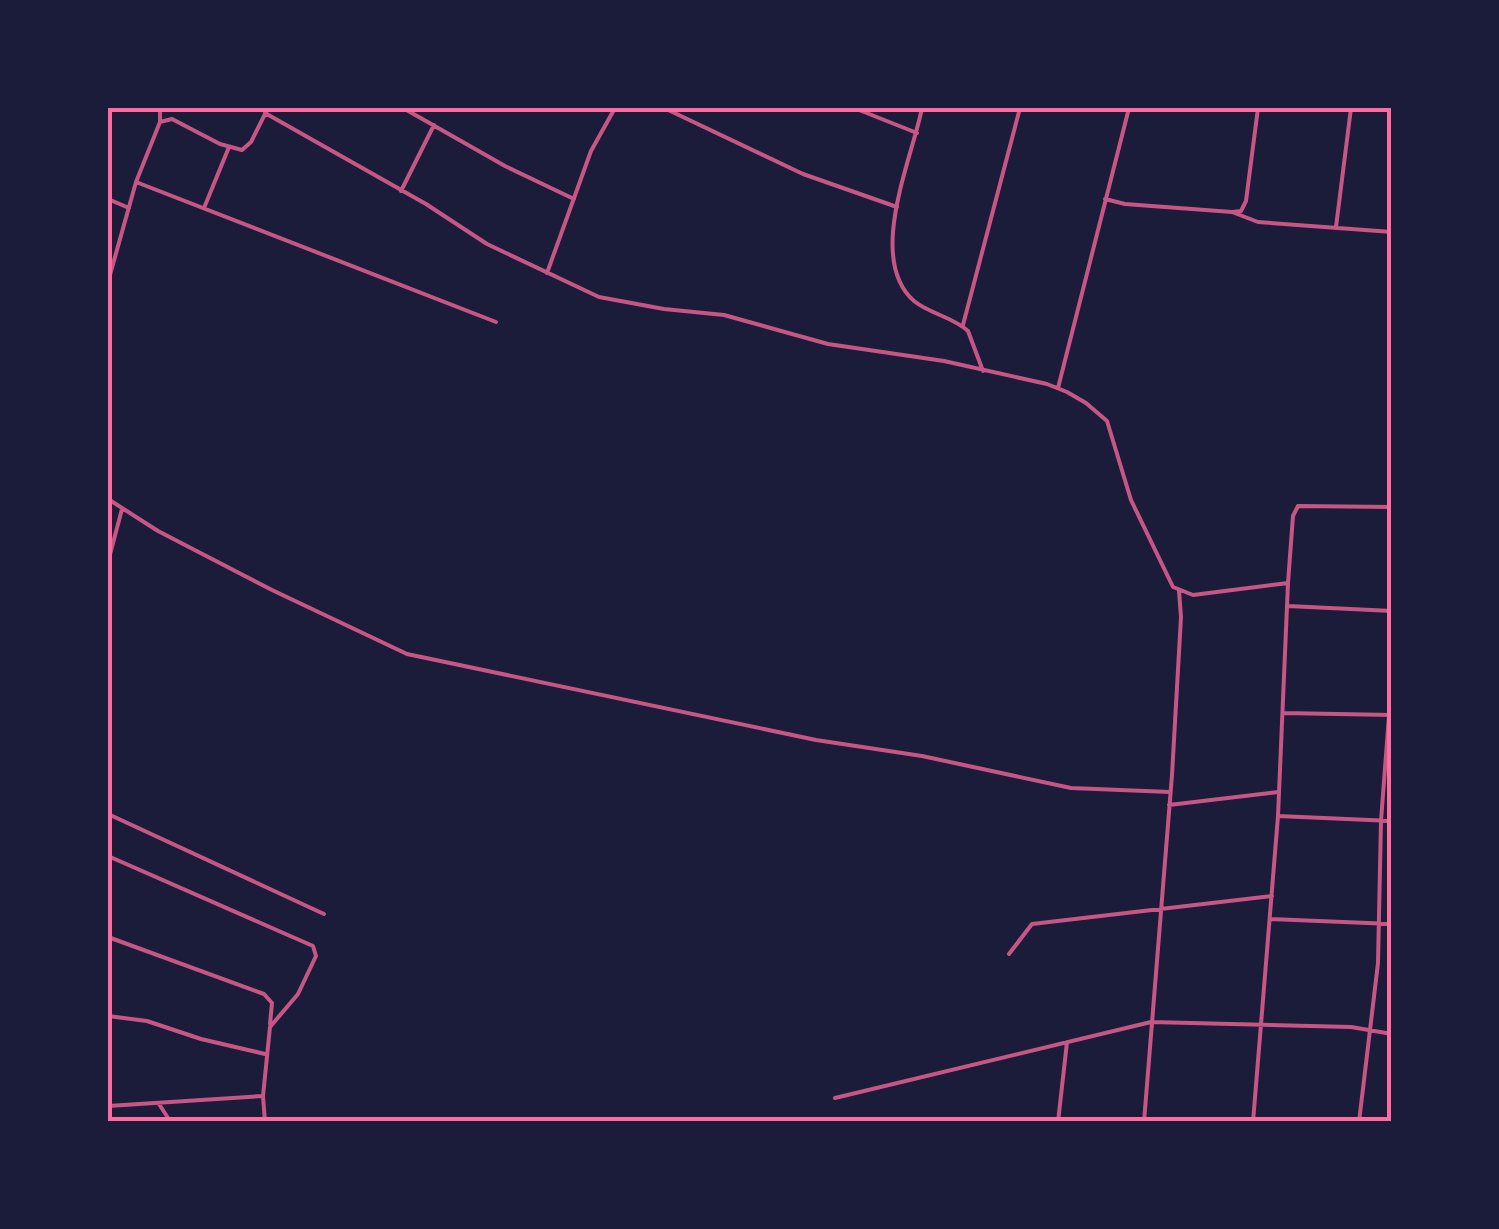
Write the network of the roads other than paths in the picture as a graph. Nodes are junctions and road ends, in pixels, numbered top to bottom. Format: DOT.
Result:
graph roads {
  1 [pos="160,108"];
  2 [pos="403,108"];
  3 [pos="615,108"];
  4 [pos="664,108"];
  5 [pos="857,108"];
  6 [pos="922,108"];
  7 [pos="1020,108"];
  8 [pos="1129,108"];
  9 [pos="1258,108"];
  10 [pos="1351,108"];
  11 [pos="266,110"];
  12 [pos="160,122"];
  13 [pos="434,125"];
  14 [pos="917,133"];
  15 [pos="229,148"];
  16 [pos="136,182"];
  17 [pos="400,191"];
  18 [pos="574,199"];
  19 [pos="1106,199"];
  20 [pos="108,200"];
  21 [pos="896,207"];
  22 [pos="129,208"];
  23 [pos="204,208"];
  24 [pos="1232,212"];
  25 [pos="1336,227"];
  26 [pos="1392,232"];
  27 [pos="547,274"];
  28 [pos="108,282"];
  29 [pos="496,322"];
  30 [pos="963,326"];
  31 [pos="983,371"];
  32 [pos="1058,388"];
  33 [pos="108,499"];
  34 [pos="1392,507"];
  35 [pos="122,509"];
  36 [pos="108,562"];
  37 [pos="1288,582"];
  38 [pos="1179,591"];
  39 [pos="1288,606"];
  40 [pos="1392,610"];
  41 [pos="1392,676"];
  42 [pos="1283,712"];
  43 [pos="1390,715"];
  44 [pos="1170,792"];
  45 [pos="1280,792"];
  46 [pos="1169,806"];
  47 [pos="108,814"];
  48 [pos="1278,816"];
  49 [pos="1381,821"];
  50 [pos="1392,821"];
  51 [pos="108,856"];
  52 [pos="1272,896"];
  53 [pos="1160,910"];
  54 [pos="324,914"];
  55 [pos="1270,919"];
  56 [pos="1380,924"];
  57 [pos="1392,924"];
  58 [pos="108,938"];
  59 [pos="1009,954"];
  60 [pos="108,1016"];
  61 [pos="1151,1022"];
  62 [pos="1261,1026"];
  63 [pos="270,1027"];
  64 [pos="1370,1029"];
  65 [pos="1392,1034"];
  66 [pos="1067,1042"];
  67 [pos="266,1054"];
  68 [pos="263,1096"];
  69 [pos="835,1098"];
  70 [pos="174,1102"];
  71 [pos="158,1103"];
  72 [pos="108,1106"];
  73 [pos="170,1121"];
  74 [pos="265,1122"];
  75 [pos="1058,1122"];
  76 [pos="1144,1122"];
  77 [pos="1254,1122"];
  78 [pos="1359,1122"];
  1 -- 12 [label="street"];
  2 -- 13 [label="street"];
  3 -- 18 [label="street"];
  4 -- 21 [label="street"];
  5 -- 14 [label="street"];
  6 -- 14 [label="street"];
  7 -- 30 [label="street"];
  8 -- 19 [label="street"];
  9 -- 24 [label="street"];
  10 -- 25 [label="street"];
  11 -- 15 [label="street"];
  11 -- 17 [label="street"];
  12 -- 15 [label="street"];
  12 -- 16 [label="street"];
  13 -- 17 [label="street"];
  13 -- 18 [label="street"];
  14 -- 21 [label="street"];
  15 -- 23 [label="street"];
  16 -- 22 [label="street"];
  16 -- 23 [label="street"];
  17 -- 27 [label="street"];
  18 -- 27 [label="street"];
  19 -- 24 [label="street"];
  19 -- 32 [label="street"];
  20 -- 22 [label="street"];
  21 -- 30 [label="street"];
  22 -- 28 [label="street"];
  23 -- 29 [label="street"];
  24 -- 25 [label="street"];
  25 -- 26 [label="street"];
  27 -- 31 [label="street"];
  30 -- 31 [label="street"];
  31 -- 32 [label="street"];
  32 -- 38 [label="street"];
  33 -- 35 [label="street"];
  34 -- 37 [label="street"];
  35 -- 36 [label="street"];
  35 -- 44 [label="street"];
  37 -- 38 [label="street"];
  37 -- 39 [label="street"];
  38 -- 44 [label="street"];
  39 -- 40 [label="street"];
  39 -- 42 [label="street"];
  41 -- 43 [label="street"];
  42 -- 43 [label="street"];
  42 -- 45 [label="street"];
  43 -- 49 [label="street"];
  44 -- 46 [label="street"];
  45 -- 46 [label="street"];
  45 -- 48 [label="street"];
  46 -- 53 [label="street"];
  47 -- 54 [label="street"];
  48 -- 49 [label="street"];
  48 -- 52 [label="street"];
  49 -- 50 [label="street"];
  49 -- 56 [label="street"];
  51 -- 63 [label="street"];
  52 -- 53 [label="street"];
  52 -- 55 [label="street"];
  53 -- 59 [label="street"];
  53 -- 61 [label="street"];
  55 -- 56 [label="street"];
  55 -- 62 [label="street"];
  56 -- 57 [label="street"];
  56 -- 64 [label="street"];
  58 -- 63 [label="street"];
  60 -- 67 [label="street"];
  61 -- 62 [label="street"];
  61 -- 66 [label="street"];
  61 -- 76 [label="street"];
  62 -- 64 [label="street"];
  62 -- 77 [label="street"];
  63 -- 67 [label="street"];
  64 -- 65 [label="street"];
  64 -- 78 [label="street"];
  66 -- 69 [label="street"];
  66 -- 75 [label="street"];
  67 -- 68 [label="street"];
  68 -- 70 [label="street"];
  68 -- 74 [label="street"];
  70 -- 71 [label="street"];
  70 -- 73 [label="street"];
  71 -- 72 [label="street"];
  71 -- 73 [label="street"];
}
